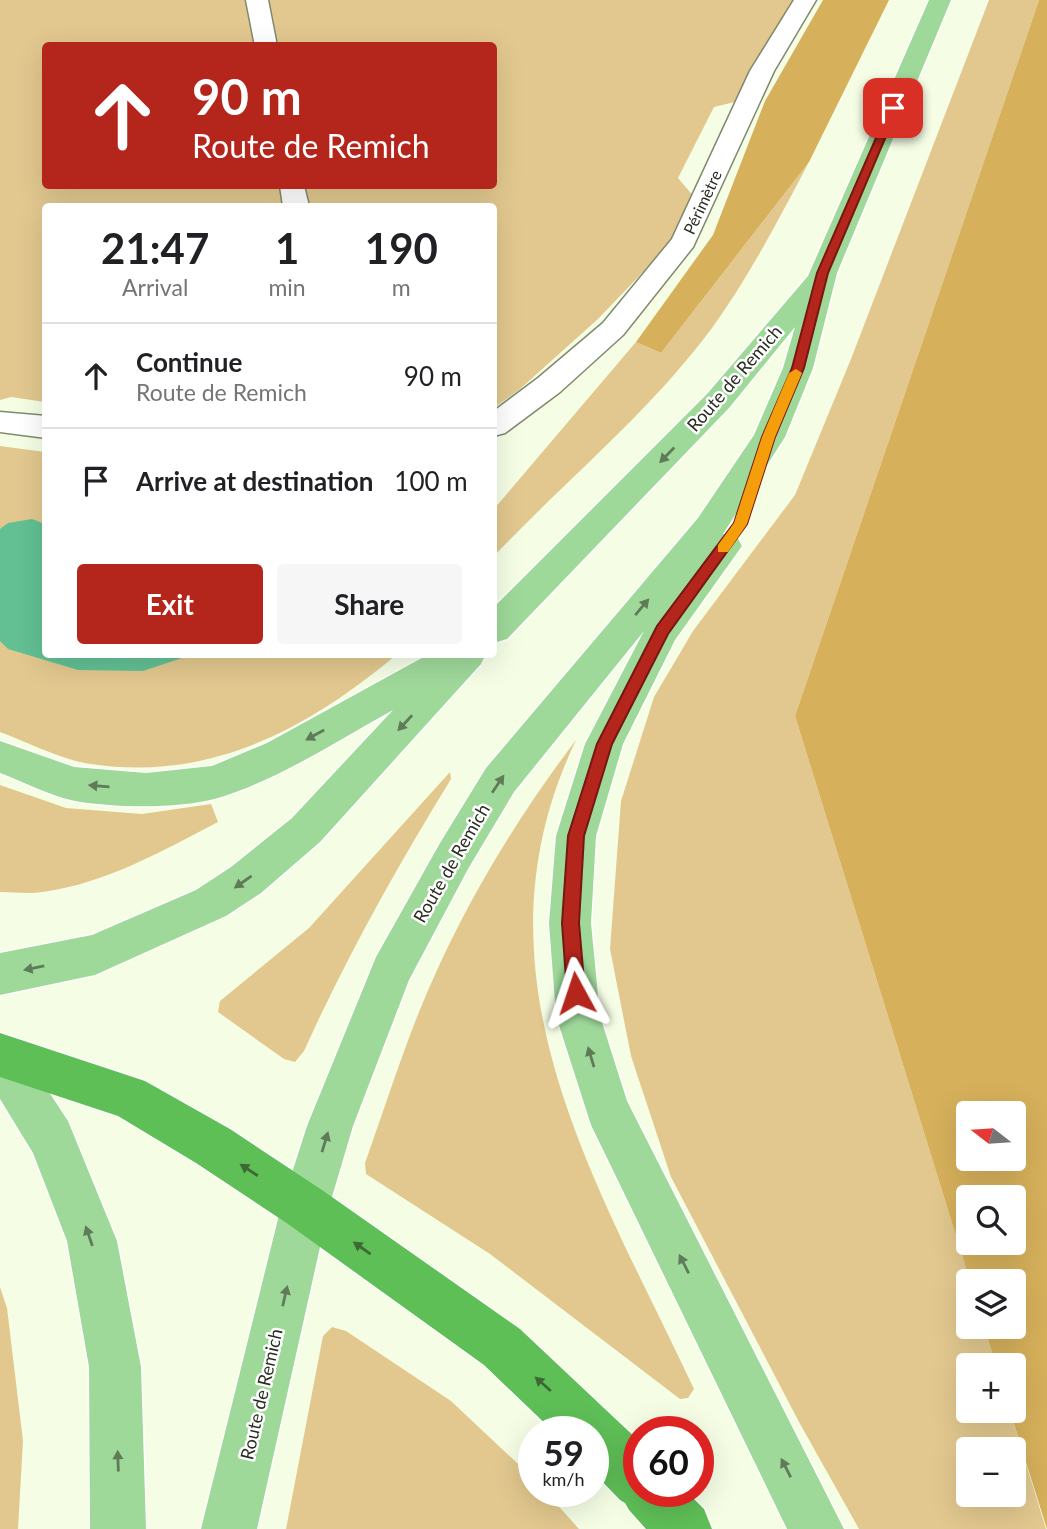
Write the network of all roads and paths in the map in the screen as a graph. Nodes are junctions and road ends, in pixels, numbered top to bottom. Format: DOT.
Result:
graph roads {
  1 [pos="257,0"];
  2 [pos="805,0"];
  3 [pos="940,0"];
  4 [pos="265,42"];
  5 [pos="823,273"];
  6 [pos="0,422"];
  7 [pos="497,424"];
  8 [pos="42,427"];
  9 [pos="769,437"];
  10 [pos="497,626"];
  11 [pos="454,658"];
  12 [pos="464,658"];
  13 [pos="0,757"];
  14 [pos="0,974"];
  15 [pos="0,1056"];
  16 [pos="306,1207"];
  17 [pos="576,1416"];
  18 [pos="609,1449"];
  19 [pos="623,1464"];
  20 [pos="663,1507"];
  21 [pos="118,1529"];
  22 [pos="229,1529"];
  23 [pos="684,1529"];
  24 [pos="816,1529"];
  1 -- 4 [label="lane"];
  2 -- 7 [label="lane, Périmètre"];
  3 -- 5 [label="main road, Route de Remich"];
  5 -- 9 [label="main road, Route de Remich"];
  5 -- 10 [label="main road, Route de Remich, one-way"];
  6 -- 8 [label="lane"];
  16 -- 9 [label="main road, Route de Remich, one-way"];
  24 -- 9 [label="main road, one-way"];
  11 -- 13 [label="main road, one-way"];
  12 -- 14 [label="main road, one-way"];
  16 -- 15 [label="highway, one-way"];
  21 -- 15 [label="main road, one-way"];
  17 -- 16 [label="highway, one-way"];
  22 -- 16 [label="main road, Route de Remich, one-way"];
  18 -- 19 [label="highway"];
  20 -- 23 [label="highway"];
}
